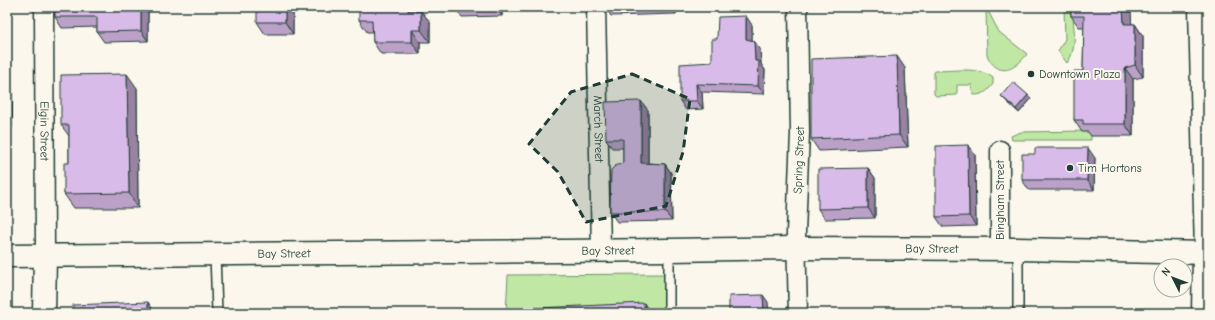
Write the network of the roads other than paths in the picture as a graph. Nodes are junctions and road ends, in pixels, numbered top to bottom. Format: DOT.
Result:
graph roads {
  1 [pos="44,7"];
  2 [pos="596,7"];
  3 [pos="798,7"];
  4 [pos="1198,7"];
  5 [pos="1000,150"];
  6 [pos="796,248"];
  7 [pos="1009,249"];
  8 [pos="601,250"];
  9 [pos="669,250"];
  10 [pos="1206,253"];
  11 [pos="215,254"];
  12 [pos="7,256"];
  13 [pos="45,256"];
  14 [pos="217,312"];
  15 [pos="44,313"];
  16 [pos="669,313"];
  17 [pos="798,313"];
  18 [pos="1018,313"];
  19 [pos="1203,313"];
  1 -- 13 [label="street, Elgin Street"];
  2 -- 8 [label="street, March Street"];
  3 -- 6 [label="street, Spring Street"];
  4 -- 10 [label="street"];
  5 -- 7 [label="street, Bingham Street"];
  6 -- 7 [label="main road, Bay Street"];
  6 -- 9 [label="main road, Bay Street"];
  6 -- 17 [label="street, Spring Street"];
  7 -- 10 [label="main road, Bay Street"];
  7 -- 18 [label="lane"];
  8 -- 9 [label="main road, Bay Street"];
  8 -- 11 [label="main road, Bay Street"];
  9 -- 16 [label="lane"];
  10 -- 19 [label="main road"];
  11 -- 13 [label="main road, Bay Street"];
  11 -- 14 [label="lane"];
  12 -- 13 [label="main road, Bay Street"];
  13 -- 15 [label="main road"];
}
